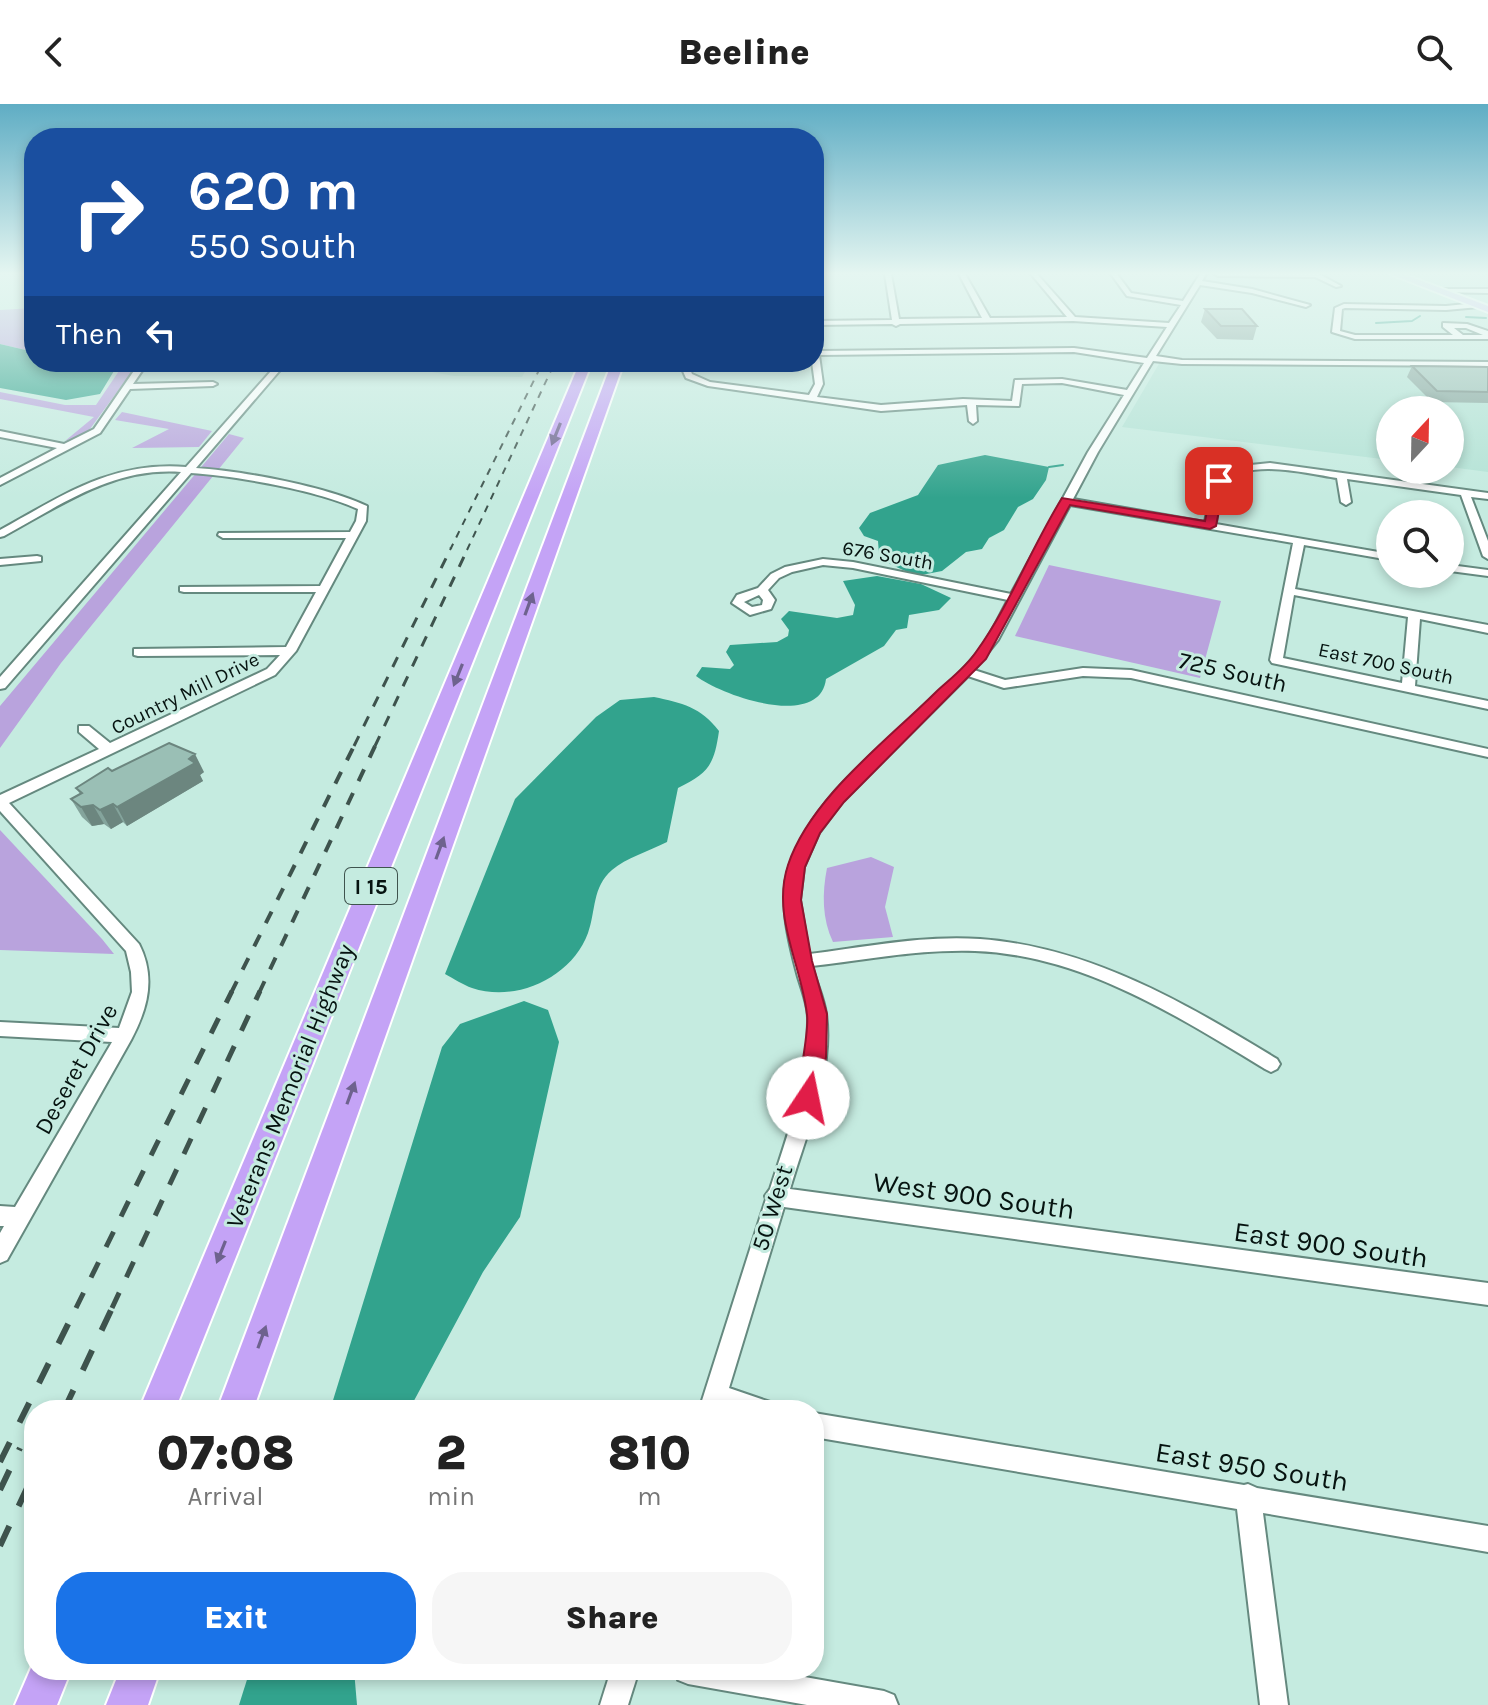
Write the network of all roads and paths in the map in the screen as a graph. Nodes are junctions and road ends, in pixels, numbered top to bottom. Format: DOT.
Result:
graph roads {
  1 [pos="1157,349"];
  2 [pos="824,353"];
  3 [pos="1150,360"];
  4 [pos="1488,364"];
  5 [pos="137,372"];
  6 [pos="274,372"];
  7 [pos="582,372"];
  8 [pos="614,372"];
  9 [pos="687,372"];
  10 [pos="817,372"];
  11 [pos="213,384"];
  12 [pos="126,387"];
  13 [pos="926,393"];
  14 [pos="1130,393"];
  15 [pos="811,400"];
  16 [pos="971,402"];
  17 [pos="936,403"];
  18 [pos="973,421"];
  19 [pos="0,434"];
  20 [pos="68,448"];
  21 [pos="1220,459"];
  22 [pos="1244,468"];
  23 [pos="190,471"];
  24 [pos="1341,476"];
  25 [pos="0,482"];
  26 [pos="1465,493"];
  27 [pos="1488,496"];
  28 [pos="1066,501"];
  29 [pos="1346,502"];
  30 [pos="1210,526"];
  31 [pos="0,534"];
  32 [pos="223,535"];
  33 [pos="353,535"];
  34 [pos="1299,541"];
  35 [pos="1376,555"];
  36 [pos="1488,556"];
  37 [pos="37,559"];
  38 [pos="0,562"];
  39 [pos="1464,570"];
  40 [pos="1488,573"];
  41 [pos="184,589"];
  42 [pos="324,589"];
  43 [pos="762,590"];
  44 [pos="1290,591"];
  45 [pos="1014,598"];
  46 [pos="1414,616"];
  47 [pos="1488,629"];
  48 [pos="290,651"];
  49 [pos="138,652"];
  50 [pos="966,671"];
  51 [pos="0,685"];
  52 [pos="1408,688"];
  53 [pos="1488,705"];
  54 [pos="84,729"];
  55 [pos="109,750"];
  56 [pos="1488,753"];
  57 [pos="0,802"];
  58 [pos="802,961"];
  59 [pos="0,1029"];
  60 [pos="125,1035"];
  61 [pos="1271,1064"];
  62 [pos="775,1196"];
  63 [pos="10,1216"];
  64 [pos="1166,1249"];
  65 [pos="0,1253"];
  66 [pos="1488,1294"];
  67 [pos="161,1400"];
  68 [pos="239,1400"];
  69 [pos="714,1400"];
  70 [pos="824,1427"];
  71 [pos="1248,1496"];
  72 [pos="1488,1539"];
  73 [pos="47,1680"];
  74 [pos="136,1680"];
  75 [pos="622,1680"];
  76 [pos="743,1680"];
  77 [pos="876,1704"];
  78 [pos="36,1705"];
  79 [pos="127,1705"];
  80 [pos="614,1705"];
  81 [pos="1274,1705"];
  1 -- 3 [label="street, 50 West"];
  2 -- 3 [label="street"];
  3 -- 4 [label="street"];
  3 -- 14 [label="street, 50 West"];
  5 -- 12 [label="street"];
  6 -- 23 [label="street"];
  7 -- 67 [label="highway, Veterans Memorial Highway / I 15, one-way"];
  68 -- 8 [label="highway, I 15, one-way"];
  9 -- 15 [label="street"];
  10 -- 15 [label="street"];
  11 -- 12 [label="street"];
  12 -- 20 [label="street"];
  13 -- 17 [label="street"];
  14 -- 16 [label="street"];
  14 -- 28 [label="street, 50 West"];
  15 -- 17 [label="street"];
  16 -- 17 [label="street"];
  16 -- 18 [label="street"];
  19 -- 20 [label="street"];
  20 -- 25 [label="street"];
  21 -- 22 [label="street"];
  22 -- 24 [label="street"];
  22 -- 30 [label="street"];
  23 -- 31 [label="street"];
  23 -- 33 [label="street, Country Mill Drive"];
  23 -- 51 [label="street"];
  24 -- 26 [label="street"];
  24 -- 29 [label="street"];
  26 -- 27 [label="street"];
  26 -- 36 [label="street"];
  28 -- 30 [label="street"];
  28 -- 45 [label="street, 50 West"];
  30 -- 34 [label="street"];
  32 -- 33 [label="street"];
  33 -- 42 [label="street, Country Mill Drive"];
  34 -- 35 [label="street"];
  34 -- 44 [label="street"];
  37 -- 38 [label="street"];
  39 -- 40 [label="street"];
  41 -- 42 [label="street"];
  42 -- 48 [label="street, Country Mill Drive"];
  43 -- 45 [label="street, 676 South"];
  44 -- 46 [label="street"];
  44 -- 52 [label="street, East 700 South"];
  45 -- 50 [label="street, 50 West"];
  46 -- 47 [label="street"];
  46 -- 52 [label="street"];
  48 -- 49 [label="street"];
  48 -- 55 [label="street, Country Mill Drive"];
  50 -- 56 [label="street, 725 South"];
  50 -- 58 [label="street, 50 West"];
  52 -- 53 [label="street, East 700 South"];
  54 -- 55 [label="street"];
  55 -- 57 [label="street, Country Mill Drive"];
  57 -- 60 [label="street, Deseret Drive"];
  58 -- 61 [label="street"];
  58 -- 62 [label="street, 50 West"];
  59 -- 60 [label="street"];
  60 -- 63 [label="street, Deseret Drive"];
  62 -- 64 [label="street, West 900 South"];
  62 -- 69 [label="street, 50 West"];
  63 -- 65 [label="street, Deseret Drive"];
  64 -- 66 [label="street, East 900 South"];
  70 -- 71 [label="street, East 950 South"];
  71 -- 72 [label="street, East 950 South"];
  71 -- 81 [label="street"];
  73 -- 78 [label="highway"];
  74 -- 79 [label="highway"];
  75 -- 80 [label="street"];
  76 -- 77 [label="street"];
}
